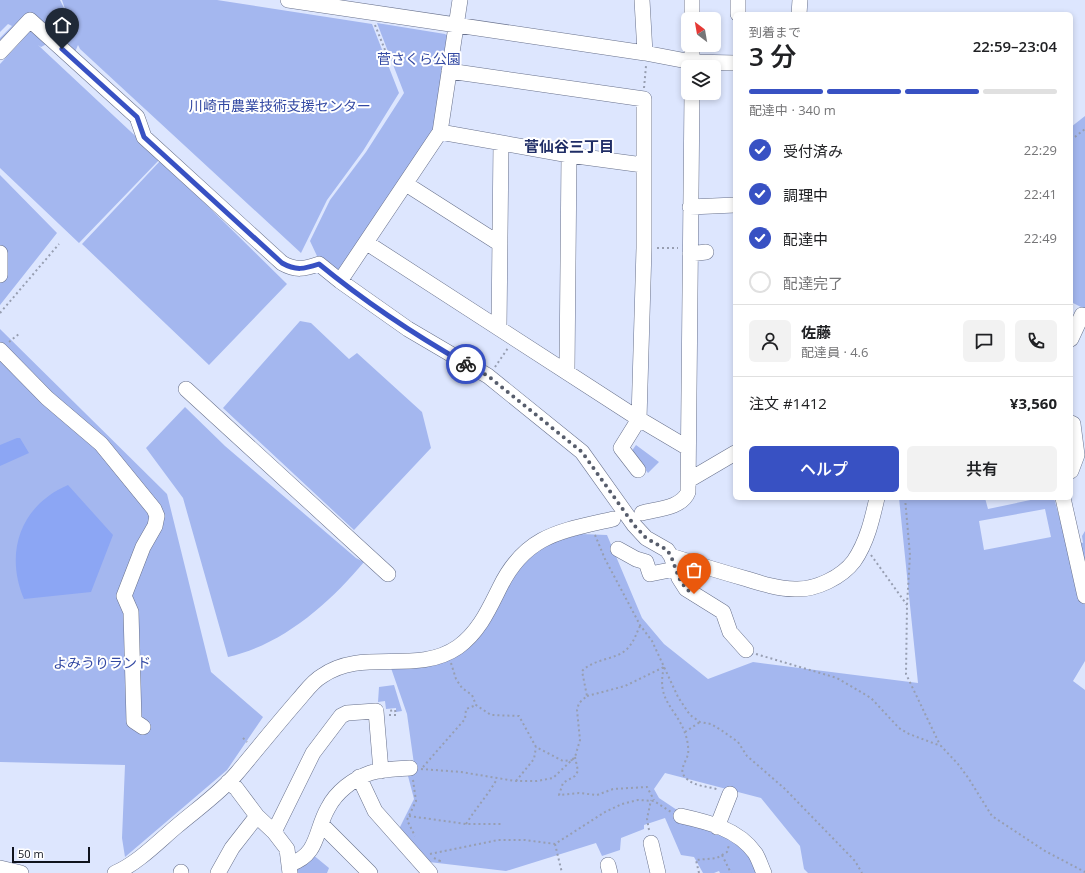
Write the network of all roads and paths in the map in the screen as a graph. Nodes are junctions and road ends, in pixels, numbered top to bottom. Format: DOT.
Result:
graph roads {
  1 [pos="288,0"];
  2 [pos="460,0"];
  3 [pos="642,0"];
  4 [pos="692,0"];
  5 [pos="738,0"];
  6 [pos="800,0"];
  7 [pos="692,12"];
  8 [pos="738,12"];
  9 [pos="799,12"];
  10 [pos="372,20"];
  11 [pos="456,26"];
  12 [pos="385,50"];
  13 [pos="0,52"];
  14 [pos="645,58"];
  15 [pos="681,63"];
  16 [pos="733,63"];
  17 [pos="721,64"];
  18 [pos="449,71"];
  19 [pos="644,99"];
  20 [pos="692,100"];
  21 [pos="1085,129"];
  22 [pos="440,132"];
  23 [pos="1073,138"];
  24 [pos="501,143"];
  25 [pos="569,155"];
  26 [pos="643,165"];
  27 [pos="406,184"];
  28 [pos="733,205"];
  29 [pos="690,207"];
  30 [pos="367,243"];
  31 [pos="59,244"];
  32 [pos="500,244"];
  33 [pos="644,248"];
  34 [pos="685,251"];
  35 [pos="706,252"];
  36 [pos="0,253"];
  37 [pos="0,275"];
  38 [pos="340,281"];
  39 [pos="0,313"];
  40 [pos="1085,316"];
  41 [pos="499,328"];
  42 [pos="1073,335"];
  43 [pos="510,346"];
  44 [pos="0,350"];
  45 [pos="493,370"];
  46 [pos="567,371"];
  47 [pos="186,389"];
  48 [pos="639,419"];
  49 [pos="1073,424"];
  50 [pos="688,448"];
  51 [pos="733,454"];
  52 [pos="1073,466"];
  53 [pos="638,470"];
  54 [pos="689,480"];
  55 [pos="877,500"];
  56 [pos="905,500"];
  57 [pos="1064,500"];
  58 [pos="642,513"];
  59 [pos="613,519"];
  60 [pos="593,530"];
  61 [pos="865,540"];
  62 [pos="618,549"];
  63 [pos="1081,559"];
  64 [pos="673,562"];
  65 [pos="388,574"];
  66 [pos="1084,590"];
  67 [pos="907,605"];
  68 [pos="640,626"];
  69 [pos="746,650"];
  70 [pos="447,653"];
  71 [pos="664,667"];
  72 [pos="587,696"];
  73 [pos="476,705"];
  74 [pos="700,722"];
  75 [pos="143,727"];
  76 [pos="684,732"];
  77 [pos="941,746"];
  78 [pos="536,747"];
  79 [pos="575,757"];
  80 [pos="573,760"];
  81 [pos="414,770"];
  82 [pos="382,771"];
  83 [pos="359,777"];
  84 [pos="497,779"];
  85 [pos="515,781"];
  86 [pos="228,782"];
  87 [pos="730,794"];
  88 [pos="651,800"];
  89 [pos="654,801"];
  90 [pos="257,816"];
  91 [pos="409,816"];
  92 [pos="681,816"];
  93 [pos="321,824"];
  94 [pos="466,824"];
  95 [pos="501,824"];
  96 [pos="717,827"];
  97 [pos="274,832"];
  98 [pos="739,836"];
  99 [pos="417,842"];
  100 [pos="555,844"];
  101 [pos="651,844"];
  102 [pos="722,855"];
  103 [pos="440,861"];
  104 [pos="0,868"];
  105 [pos="290,868"];
  106 [pos="124,872"];
  107 [pos="1085,872"];
  108 [pos="21,873"];
  109 [pos="218,873"];
  110 [pos="370,873"];
  111 [pos="430,873"];
  112 [pos="562,873"];
  113 [pos="658,873"];
  114 [pos="699,873"];
  115 [pos="731,873"];
  116 [pos="764,873"];
  117 [pos="862,873"];
  1 -- 11 [label="street"];
  2 -- 11 [label="street"];
  3 -- 14 [label="street"];
  4 -- 7 [label="street"];
  5 -- 8 [label="street"];
  6 -- 9 [label="street"];
  10 -- 12 [label="path"];
  11 -- 14 [label="street"];
  11 -- 18 [label="street"];
  13 -- 38 [label="street"];
  14 -- 15 [label="street"];
  14 -- 19 [label="path"];
  16 -- 17 [label="street"];
  18 -- 19 [label="street"];
  18 -- 22 [label="street"];
  19 -- 26 [label="street"];
  20 -- 29 [label="street"];
  21 -- 23 [label="path"];
  22 -- 24 [label="street"];
  22 -- 27 [label="street"];
  24 -- 25 [label="street"];
  24 -- 32 [label="street"];
  25 -- 26 [label="street"];
  25 -- 46 [label="street"];
  26 -- 33 [label="street"];
  27 -- 30 [label="street"];
  27 -- 32 [label="street"];
  28 -- 29 [label="street"];
  29 -- 34 [label="street"];
  30 -- 38 [label="street"];
  30 -- 41 [label="street"];
  31 -- 39 [label="path"];
  32 -- 41 [label="street"];
  33 -- 34 [label="path"];
  33 -- 48 [label="street"];
  34 -- 35 [label="street"];
  34 -- 50 [label="street"];
  36 -- 37 [label="street"];
  38 -- 64 [label="street"];
  40 -- 42 [label="street"];
  41 -- 46 [label="street"];
  43 -- 45 [label="path"];
  44 -- 75 [label="street"];
  46 -- 48 [label="street"];
  47 -- 65 [label="street"];
  48 -- 50 [label="street"];
  48 -- 53 [label="street"];
  49 -- 52 [label="street"];
  50 -- 54 [label="street"];
  51 -- 54 [label="street"];
  54 -- 58 [label="street"];
  55 -- 61 [label="street"];
  56 -- 67 [label="path"];
  57 -- 63 [label="street"];
  59 -- 70 [label="street"];
  60 -- 68 [label="path"];
  61 -- 64 [label="street"];
  61 -- 67 [label="path"];
  62 -- 64 [label="street"];
  63 -- 66 [label="street"];
  64 -- 69 [label="street"];
  67 -- 77 [label="path"];
  68 -- 71 [label="path"];
  68 -- 72 [label="path"];
  69 -- 77 [label="path"];
  70 -- 73 [label="path"];
  70 -- 86 [label="street"];
  71 -- 72 [label="path"];
  71 -- 74 [label="path"];
  71 -- 76 [label="path"];
  72 -- 79 [label="path"];
  73 -- 78 [label="path"];
  73 -- 81 [label="path"];
  74 -- 76 [label="path"];
  74 -- 117 [label="path"];
  76 -- 87 [label="path"];
  77 -- 107 [label="path"];
  78 -- 80 [label="path"];
  78 -- 85 [label="path"];
  79 -- 80 [label="path"];
  79 -- 89 [label="path"];
  80 -- 85 [label="path"];
  81 -- 82 [label="street"];
  81 -- 84 [label="path"];
  81 -- 91 [label="path"];
  82 -- 83 [label="street"];
  82 -- 97 [label="street"];
  83 -- 93 [label="street"];
  83 -- 111 [label="street"];
  84 -- 85 [label="path"];
  84 -- 94 [label="path"];
  86 -- 90 [label="street"];
  86 -- 106 [label="street"];
  87 -- 96 [label="street"];
  88 -- 89 [label="path"];
  88 -- 100 [label="path"];
  88 -- 101 [label="path"];
  89 -- 92 [label="path"];
  90 -- 97 [label="street"];
  90 -- 109 [label="street"];
  91 -- 94 [label="path"];
  91 -- 99 [label="path"];
  92 -- 96 [label="street"];
  93 -- 105 [label="street"];
  93 -- 110 [label="street"];
  94 -- 95 [label="path"];
  96 -- 98 [label="street"];
  97 -- 105 [label="street"];
  98 -- 102 [label="path"];
  98 -- 116 [label="street"];
  100 -- 103 [label="path"];
  100 -- 112 [label="path"];
  101 -- 113 [label="street"];
  102 -- 114 [label="path"];
  102 -- 115 [label="path"];
  104 -- 108 [label="street"];
}
